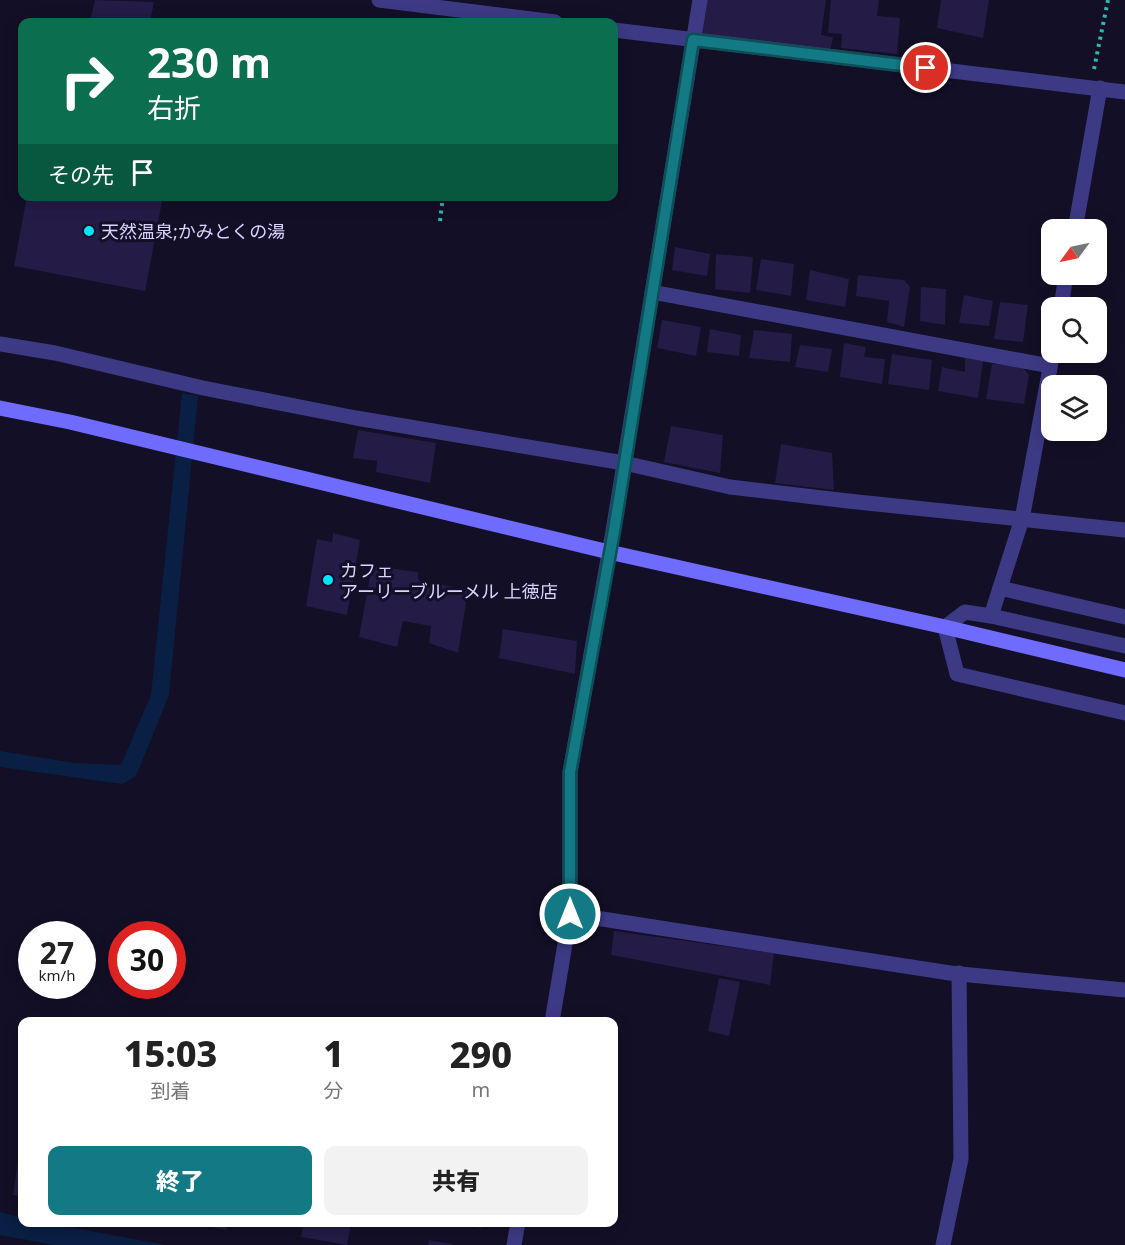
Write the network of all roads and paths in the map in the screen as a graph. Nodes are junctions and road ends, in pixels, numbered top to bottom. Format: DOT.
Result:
graph roads {
  1 [pos="379,0"];
  2 [pos="700,0"];
  3 [pos="1107,0"];
  4 [pos="523,18"];
  5 [pos="618,31"];
  6 [pos="693,40"];
  7 [pos="1095,87"];
  8 [pos="1125,92"];
  9 [pos="442,201"];
  10 [pos="1076,219"];
  11 [pos="440,221"];
  12 [pos="652,292"];
  13 [pos="0,344"];
  14 [pos="1041,357"];
  15 [pos="1050,363"];
  16 [pos="0,408"];
  17 [pos="624,463"];
  18 [pos="1022,519"];
  19 [pos="1125,530"];
  20 [pos="609,552"];
  21 [pos="1000,588"];
  22 [pos="991,616"];
  23 [pos="1125,618"];
  24 [pos="945,627"];
  25 [pos="1125,646"];
  26 [pos="1125,670"];
  27 [pos="1125,713"];
  28 [pos="570,914"];
  29 [pos="959,974"];
  30 [pos="1125,990"];
  31 [pos="553,1017"];
  32 [pos="517,1227"];
  33 [pos="514,1245"];
  34 [pos="943,1245"];
  1 -- 4 [label="street"];
  2 -- 6 [label="street"];
  3 -- 7 [label="path"];
  5 -- 6 [label="street"];
  6 -- 7 [label="street"];
  6 -- 12 [label="street"];
  7 -- 8 [label="street"];
  7 -- 10 [label="street"];
  9 -- 11 [label="path"];
  12 -- 14 [label="street"];
  12 -- 17 [label="street"];
  13 -- 17 [label="street"];
  15 -- 18 [label="street"];
  16 -- 20 [label="street"];
  17 -- 18 [label="street"];
  17 -- 20 [label="street"];
  18 -- 19 [label="street"];
  18 -- 21 [label="street"];
  20 -- 24 [label="street"];
  20 -- 28 [label="street"];
  21 -- 22 [label="street"];
  21 -- 23 [label="street"];
  22 -- 24 [label="street"];
  22 -- 25 [label="street"];
  24 -- 26 [label="street"];
  24 -- 27 [label="street"];
  28 -- 29 [label="street"];
  28 -- 31 [label="street"];
  29 -- 30 [label="street"];
  29 -- 34 [label="street"];
  32 -- 33 [label="street"];
}
